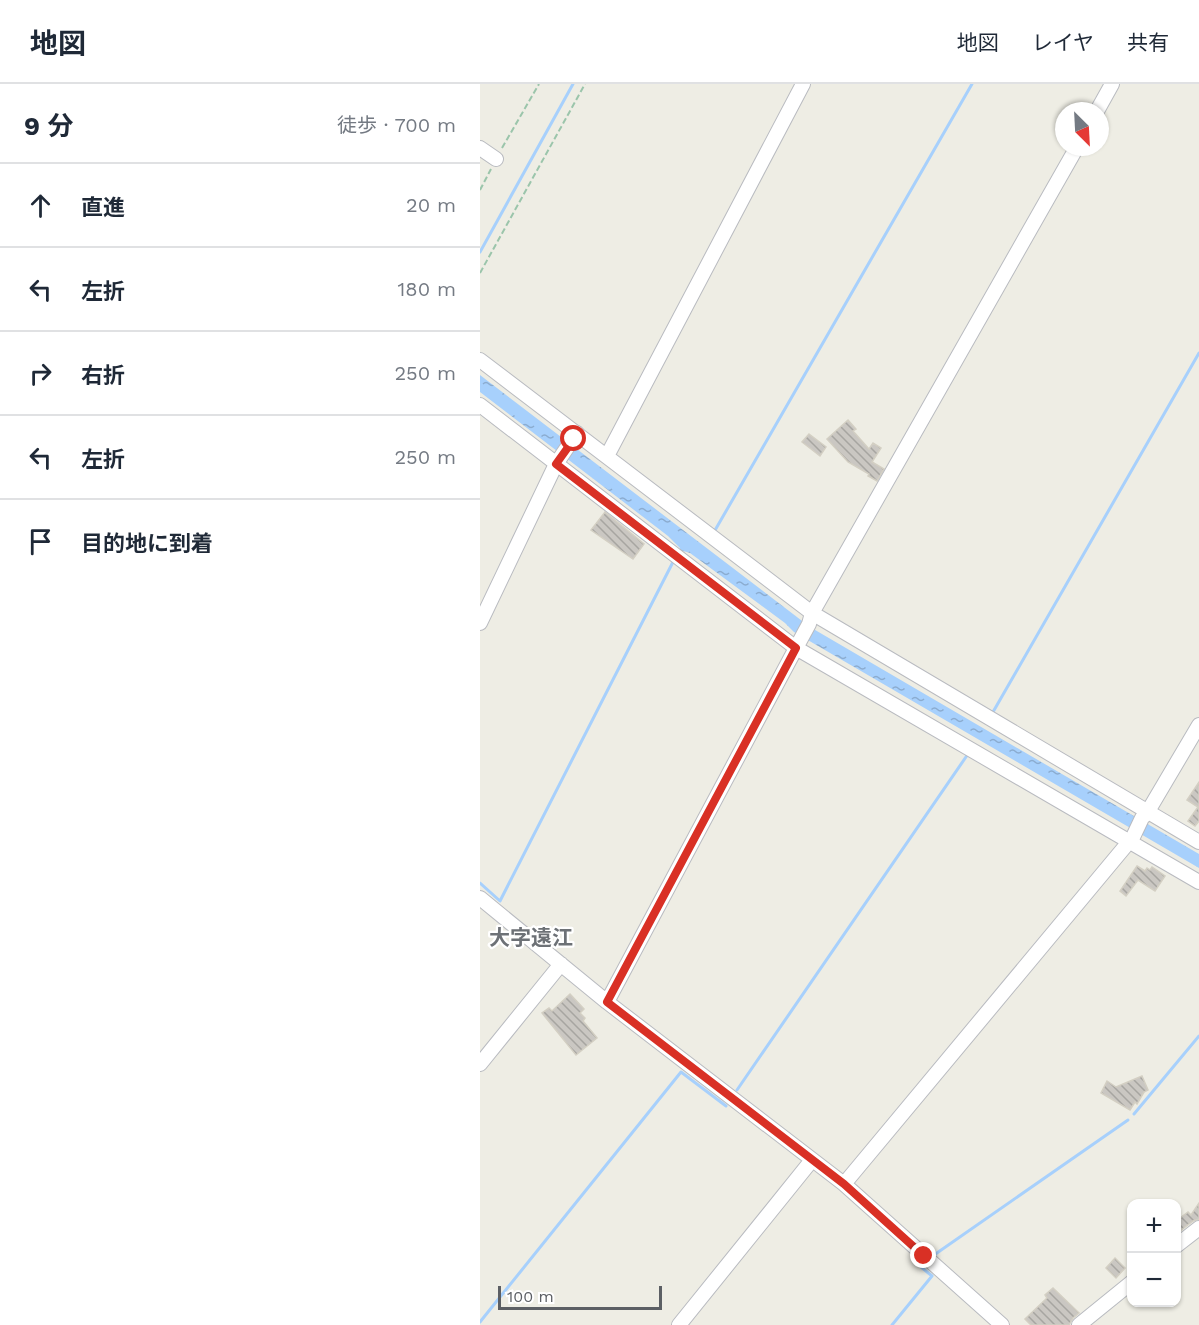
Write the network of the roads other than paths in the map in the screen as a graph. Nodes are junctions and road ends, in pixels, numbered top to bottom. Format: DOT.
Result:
graph roads {
  1 [pos="803,84"];
  2 [pos="1112,84"];
  3 [pos="1102,102"];
  4 [pos="480,148"];
  5 [pos="1072,156"];
  6 [pos="496,159"];
  7 [pos="480,360"];
  8 [pos="480,405"];
  9 [pos="575,436"];
  10 [pos="607,456"];
  11 [pos="559,461"];
  12 [pos="810,618"];
  13 [pos="480,623"];
  14 [pos="798,645"];
  15 [pos="1199,725"];
  16 [pos="1144,815"];
  17 [pos="1131,839"];
  18 [pos="1199,842"];
  19 [pos="1199,882"];
  20 [pos="480,898"];
  21 [pos="561,964"];
  22 [pos="607,1002"];
  23 [pos="480,1064"];
  24 [pos="812,1160"];
  25 [pos="844,1184"];
  26 [pos="1199,1228"];
  27 [pos="1181,1242"];
  28 [pos="1127,1285"];
  29 [pos="679,1325"];
  30 [pos="1002,1325"];
  31 [pos="1079,1325"];
  1 -- 10 [label="street"];
  2 -- 3 [label="street"];
  4 -- 6 [label="street"];
  5 -- 12 [label="street"];
  7 -- 9 [label="street"];
  8 -- 11 [label="street"];
  9 -- 10 [label="street"];
  9 -- 11 [label="street"];
  10 -- 12 [label="street"];
  11 -- 13 [label="street"];
  11 -- 14 [label="street"];
  12 -- 14 [label="street"];
  12 -- 16 [label="street"];
  14 -- 17 [label="street"];
  14 -- 22 [label="street"];
  15 -- 16 [label="street"];
  16 -- 17 [label="street"];
  16 -- 18 [label="street"];
  17 -- 19 [label="street"];
  17 -- 25 [label="street"];
  20 -- 21 [label="street"];
  21 -- 22 [label="street"];
  21 -- 23 [label="street"];
  22 -- 24 [label="street"];
  24 -- 25 [label="street"];
  24 -- 29 [label="street"];
  25 -- 30 [label="street"];
  26 -- 27 [label="street"];
  28 -- 31 [label="street"];
}
